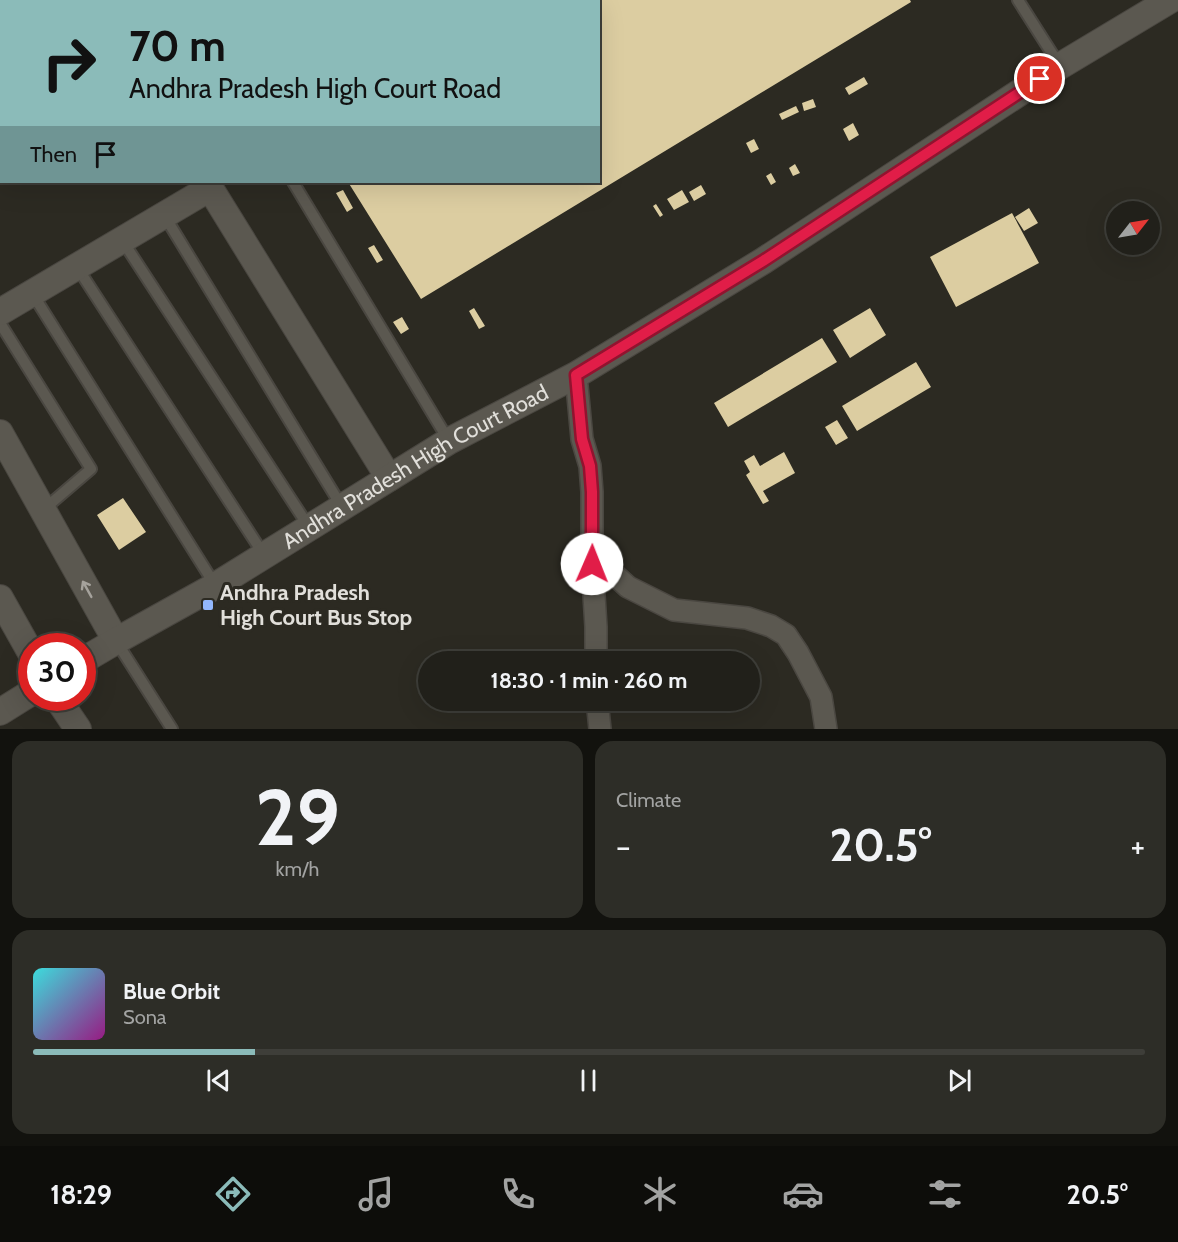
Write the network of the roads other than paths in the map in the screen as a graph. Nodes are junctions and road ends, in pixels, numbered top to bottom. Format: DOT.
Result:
graph roads {
  1 [pos="1018,0"];
  2 [pos="1170,0"];
  3 [pos="1060,66"];
  4 [pos="294,183"];
  5 [pos="164,215"];
  6 [pos="122,240"];
  7 [pos="77,266"];
  8 [pos="32,293"];
  9 [pos="0,312"];
  10 [pos="0,323"];
  11 [pos="576,375"];
  12 [pos="0,434"];
  13 [pos="449,441"];
  14 [pos="389,478"];
  15 [pos="342,507"];
  16 [pos="43,510"];
  17 [pos="309,527"];
  18 [pos="592,548"];
  19 [pos="264,555"];
  20 [pos="215,586"];
  21 [pos="0,598"];
  22 [pos="20,633"];
  23 [pos="116,640"];
  24 [pos="596,651"];
  25 [pos="96,652"];
  26 [pos="18,701"];
  27 [pos="66,711"];
  28 [pos="598,711"];
  29 [pos="0,712"];
  30 [pos="78,729"];
  31 [pos="172,729"];
  32 [pos="600,729"];
  33 [pos="826,729"];
  1 -- 3 [label="lane"];
  2 -- 3 [label="street, Andhra Pradesh High Court Road"];
  3 -- 11 [label="street, Andhra Pradesh High Court Road"];
  4 -- 13 [label="lane"];
  5 -- 6 [label="street"];
  5 -- 14 [label="street"];
  5 -- 15 [label="lane"];
  6 -- 7 [label="street"];
  6 -- 17 [label="lane"];
  7 -- 8 [label="street"];
  7 -- 19 [label="lane"];
  8 -- 9 [label="street"];
  8 -- 20 [label="lane"];
  10 -- 16 [label="lane"];
  11 -- 13 [label="street, Andhra Pradesh High Court Road"];
  11 -- 18 [label="street"];
  12 -- 16 [label="street"];
  13 -- 14 [label="street, Andhra Pradesh High Court Road"];
  14 -- 15 [label="street, Andhra Pradesh High Court Road"];
  15 -- 17 [label="street, Andhra Pradesh High Court Road"];
  23 -- 16 [label="street, one-way"];
  17 -- 19 [label="street, Andhra Pradesh High Court Road"];
  18 -- 24 [label="street"];
  18 -- 33 [label="street"];
  19 -- 20 [label="street, Andhra Pradesh High Court Road"];
  20 -- 23 [label="street, Andhra Pradesh High Court Road"];
  21 -- 22 [label="street"];
  23 -- 25 [label="street, Andhra Pradesh High Court Road"];
  23 -- 31 [label="lane"];
  26 -- 29 [label="street"];
  27 -- 30 [label="street"];
  28 -- 32 [label="street"];
}
